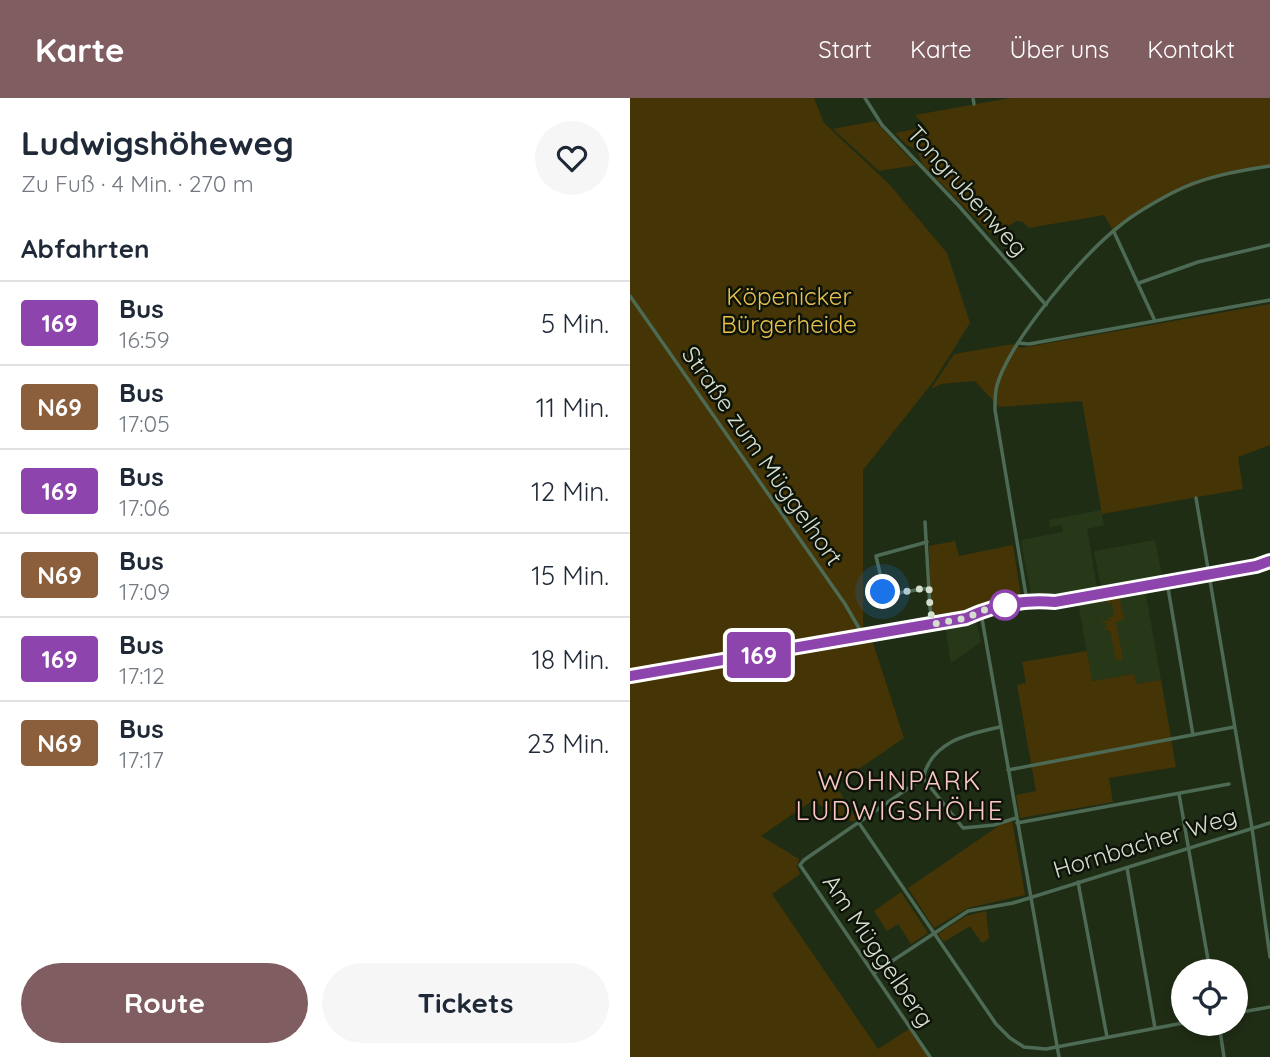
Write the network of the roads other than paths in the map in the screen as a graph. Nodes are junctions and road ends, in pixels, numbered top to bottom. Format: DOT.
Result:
graph roads {
  1 [pos="865,98"];
  2 [pos="973,98"];
  3 [pos="974,104"];
  4 [pos="1270,166"];
  5 [pos="1114,232"];
  6 [pos="1270,245"];
  7 [pos="1139,283"];
  8 [pos="630,296"];
  9 [pos="1270,300"];
  10 [pos="1046,305"];
  11 [pos="1155,321"];
  12 [pos="1019,343"];
  13 [pos="1196,498"];
  14 [pos="925,522"];
  15 [pos="927,542"];
  16 [pos="1270,563"];
  17 [pos="1210,574"];
  18 [pos="1167,582"];
  19 [pos="929,587"];
  20 [pos="1028,604"];
  21 [pos="981,613"];
  22 [pos="933,624"];
  23 [pos="864,637"];
  24 [pos="630,676"];
  25 [pos="1000,727"];
  26 [pos="1234,727"];
  27 [pos="1193,735"];
  28 [pos="1008,770"];
  29 [pos="923,778"];
  30 [pos="1229,784"];
  31 [pos="1179,794"];
  32 [pos="1017,821"];
  33 [pos="859,822"];
  34 [pos="1270,823"];
  35 [pos="1252,828"];
  36 [pos="1188,847"];
  37 [pos="1127,867"];
  38 [pos="1078,882"];
  39 [pos="1030,897"];
  40 [pos="933,933"];
  41 [pos="1270,957"];
  42 [pos="1208,959"];
  43 [pos="874,973"];
  44 [pos="1270,1007"];
  45 [pos="1248,1011"];
  46 [pos="1171,1025"];
  47 [pos="1155,1028"];
  48 [pos="1221,1036"];
  49 [pos="1107,1037"];
  50 [pos="1057,1046"];
  51 [pos="930,1057"];
  52 [pos="1059,1057"];
  53 [pos="1224,1057"];
  1 -- 10 [label="street, Tongrubenweg"];
  2 -- 3 [label="street"];
  4 -- 5 [label="street"];
  5 -- 7 [label="street"];
  5 -- 10 [label="street"];
  6 -- 7 [label="street"];
  7 -- 11 [label="street"];
  8 -- 23 [label="street, Straße zum Müggelhort"];
  9 -- 11 [label="street"];
  10 -- 12 [label="street"];
  11 -- 12 [label="street"];
  12 -- 20 [label="street"];
  13 -- 17 [label="street"];
  14 -- 15 [label="street"];
  15 -- 19 [label="street"];
  15 -- 19 [label="street"];
  16 -- 17 [label="main road"];
  17 -- 18 [label="main road"];
  17 -- 26 [label="street"];
  18 -- 20 [label="main road"];
  18 -- 27 [label="street"];
  19 -- 22 [label="street"];
  20 -- 21 [label="main road"];
  21 -- 22 [label="main road"];
  21 -- 25 [label="street"];
  22 -- 23 [label="main road"];
  23 -- 24 [label="main road"];
  25 -- 28 [label="street"];
  25 -- 29 [label="street"];
  26 -- 27 [label="street"];
  26 -- 35 [label="street"];
  27 -- 28 [label="street"];
  28 -- 32 [label="street"];
  29 -- 32 [label="street"];
  29 -- 33 [label="street"];
  30 -- 31 [label="street"];
  31 -- 32 [label="street"];
  31 -- 36 [label="street"];
  32 -- 39 [label="street"];
  33 -- 40 [label="street"];
  33 -- 43 [label="street, Am Müggelberg"];
  34 -- 35 [label="street, Hornbacher Weg"];
  35 -- 36 [label="street, Hornbacher Weg"];
  35 -- 41 [label="street"];
  36 -- 37 [label="street, Hornbacher Weg"];
  36 -- 42 [label="street"];
  37 -- 38 [label="street, Hornbacher Weg"];
  37 -- 47 [label="street"];
  38 -- 39 [label="street, Hornbacher Weg"];
  38 -- 49 [label="street"];
  39 -- 40 [label="street, Hornbacher Weg"];
  39 -- 50 [label="street"];
  40 -- 43 [label="street, Hornbacher Weg"];
  40 -- 50 [label="street"];
  43 -- 51 [label="street, Am Müggelberg"];
  44 -- 45 [label="street"];
  46 -- 47 [label="street"];
  47 -- 49 [label="street"];
  48 -- 53 [label="street"];
  49 -- 50 [label="street"];
  50 -- 52 [label="street"];
}
